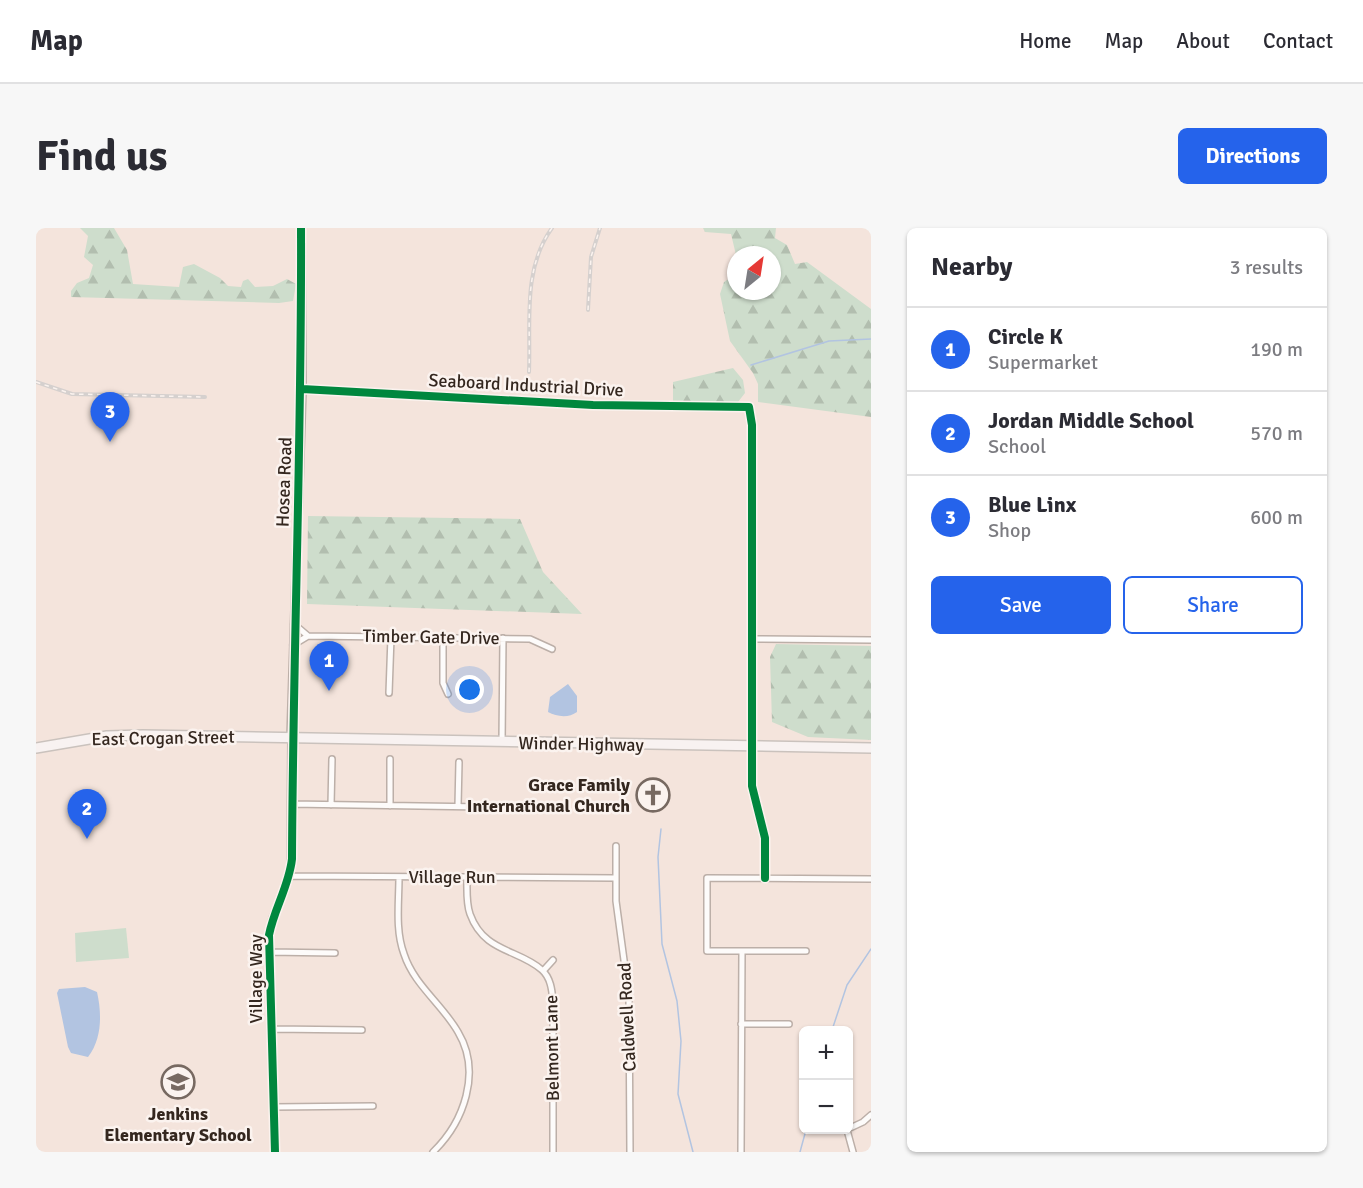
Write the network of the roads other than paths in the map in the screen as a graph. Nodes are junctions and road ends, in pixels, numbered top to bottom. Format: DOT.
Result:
graph roads {
  1 [pos="301,228"];
  2 [pos="302,389"];
  3 [pos="294,624"];
  4 [pos="308,636"];
  5 [pos="391,637"];
  6 [pos="443,638"];
  7 [pos="503,638"];
  8 [pos="751,639"];
  9 [pos="871,640"];
  10 [pos="293,645"];
  11 [pos="552,649"];
  12 [pos="389,693"];
  13 [pos="448,693"];
  14 [pos="291,737"];
  15 [pos="502,742"];
  16 [pos="751,746"];
  17 [pos="36,748"];
  18 [pos="871,748"];
  19 [pos="332,759"];
  20 [pos="390,759"];
  21 [pos="459,762"];
  22 [pos="291,804"];
  23 [pos="331,805"];
  24 [pos="390,806"];
  25 [pos="458,807"];
  26 [pos="484,807"];
  27 [pos="616,846"];
  28 [pos="290,876"];
  29 [pos="399,877"];
  30 [pos="466,877"];
  31 [pos="615,878"];
  32 [pos="765,878"];
  33 [pos="871,879"];
  34 [pos="742,951"];
  35 [pos="806,951"];
  36 [pos="269,952"];
  37 [pos="335,953"];
  38 [pos="553,960"];
  39 [pos="543,971"];
  40 [pos="741,1024"];
  41 [pos="789,1024"];
  42 [pos="271,1029"];
  43 [pos="362,1030"];
  44 [pos="373,1106"];
  45 [pos="274,1107"];
  46 [pos="871,1114"];
  47 [pos="853,1127"];
  48 [pos="849,1134"];
  49 [pos="275,1152"];
  50 [pos="433,1152"];
  51 [pos="553,1152"];
  52 [pos="630,1152"];
  53 [pos="741,1152"];
  54 [pos="853,1152"];
  1 -- 2 [label="street, Hosea Road"];
  2 -- 3 [label="street, Hosea Road"];
  2 -- 8 [label="street, Seaboard Industrial Drive"];
  3 -- 4 [label="street"];
  3 -- 10 [label="street, Hosea Road"];
  4 -- 5 [label="street, Timber Gate Drive"];
  4 -- 10 [label="street"];
  5 -- 6 [label="street, Timber Gate Drive"];
  5 -- 12 [label="street"];
  6 -- 7 [label="street, Timber Gate Drive"];
  6 -- 13 [label="street"];
  7 -- 11 [label="street, Timber Gate Drive"];
  7 -- 15 [label="street"];
  8 -- 9 [label="street"];
  8 -- 16 [label="street"];
  10 -- 14 [label="street, Hosea Road"];
  14 -- 15 [label="main road, Winder Highway"];
  14 -- 17 [label="main road, East Crogan Street"];
  14 -- 22 [label="street, Village Way"];
  15 -- 16 [label="main road, Winder Highway"];
  16 -- 18 [label="main road, Winder Highway"];
  16 -- 32 [label="street"];
  19 -- 23 [label="street"];
  20 -- 24 [label="street"];
  21 -- 25 [label="street"];
  22 -- 23 [label="street"];
  22 -- 28 [label="street, Village Way"];
  23 -- 24 [label="street"];
  24 -- 25 [label="street"];
  25 -- 26 [label="street"];
  27 -- 31 [label="street, Caldwell Road"];
  28 -- 29 [label="street, Village Run"];
  28 -- 36 [label="street, Village Way"];
  29 -- 30 [label="street, Village Run"];
  29 -- 50 [label="street"];
  30 -- 31 [label="street, Village Run"];
  30 -- 39 [label="street, Belmont Lane"];
  31 -- 52 [label="street, Caldwell Road"];
  32 -- 33 [label="street"];
  32 -- 34 [label="street"];
  34 -- 35 [label="street"];
  34 -- 40 [label="street"];
  36 -- 37 [label="street"];
  36 -- 42 [label="street, Village Way"];
  38 -- 39 [label="street"];
  39 -- 51 [label="street, Belmont Lane"];
  40 -- 41 [label="street"];
  40 -- 53 [label="street"];
  42 -- 43 [label="street"];
  42 -- 45 [label="street, Village Way"];
  44 -- 45 [label="street"];
  45 -- 49 [label="street, Village Way"];
  46 -- 47 [label="street"];
  48 -- 54 [label="street"];
}
